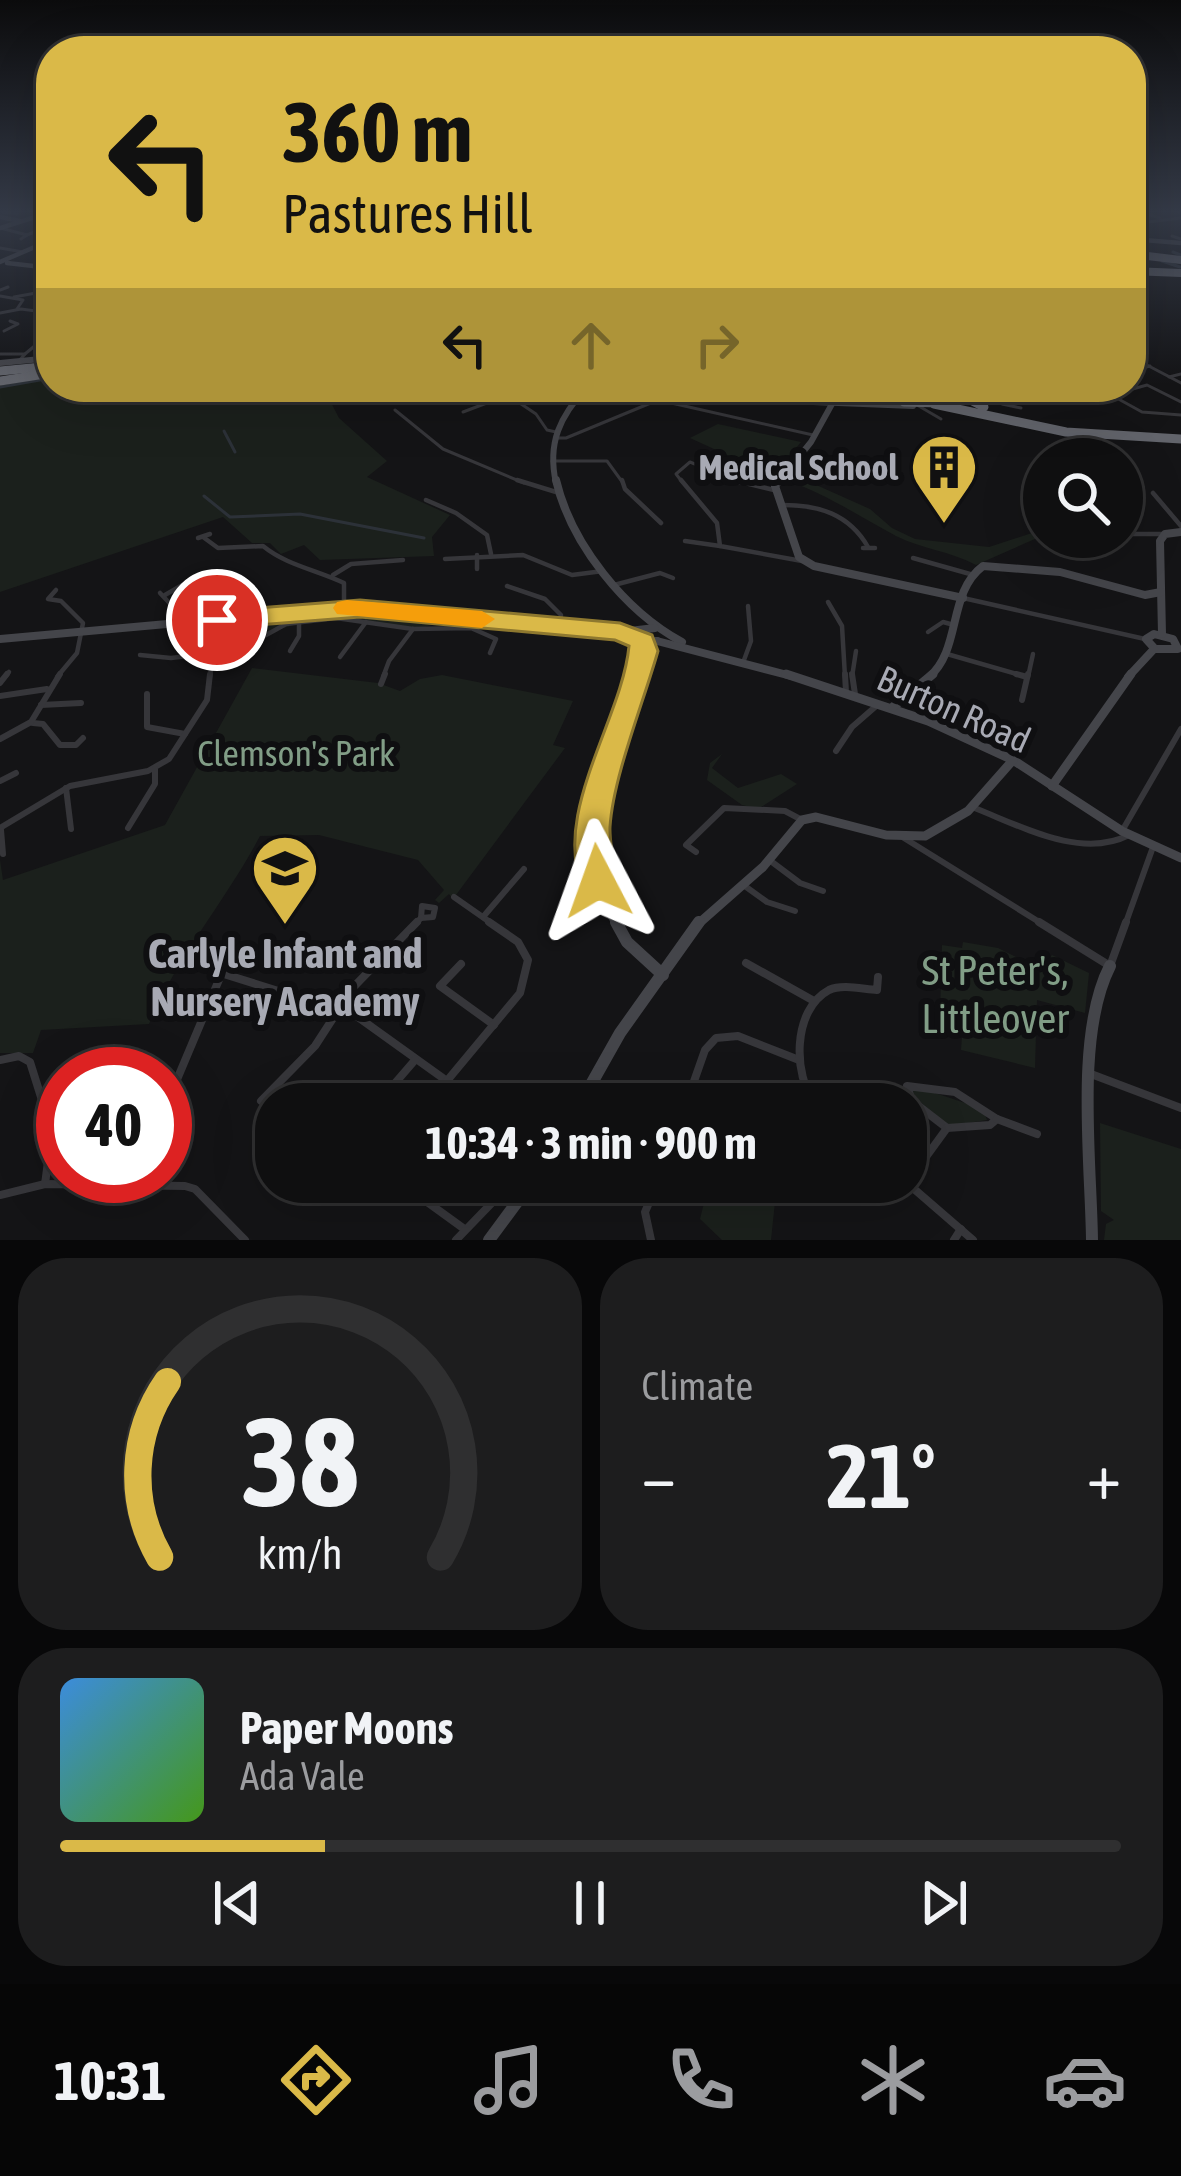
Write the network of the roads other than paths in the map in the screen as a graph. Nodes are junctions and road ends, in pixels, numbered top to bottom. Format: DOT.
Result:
graph roads {
  1 [pos="1146,272"];
  2 [pos="1181,273"];
  3 [pos="8,287"];
  4 [pos="36,293"];
  5 [pos="0,295"];
  6 [pos="14,297"];
  7 [pos="17,309"];
  8 [pos="36,311"];
  9 [pos="0,313"];
  10 [pos="9,321"];
  11 [pos="2,328"];
  12 [pos="36,347"];
  13 [pos="0,354"];
  14 [pos="25,354"];
  15 [pos="19,362"];
  16 [pos="36,364"];
  17 [pos="1146,364"];
  18 [pos="1150,366"];
  19 [pos="1146,367"];
  20 [pos="36,368"];
  21 [pos="0,373"];
  22 [pos="1181,374"];
  23 [pos="1168,376"];
  24 [pos="1181,383"];
  25 [pos="1146,385"];
  26 [pos="488,402"];
  27 [pos="521,402"];
  28 [pos="572,402"];
  29 [pos="653,402"];
  30 [pos="667,402"];
  31 [pos="821,402"];
  32 [pos="879,402"];
  33 [pos="917,402"];
  34 [pos="940,402"];
  35 [pos="972,402"];
  36 [pos="1001,402"];
  37 [pos="1124,402"];
  38 [pos="1181,402"];
  39 [pos="832,404"];
  40 [pos="930,407"];
  41 [pos="1021,408"];
  42 [pos="395,410"];
  43 [pos="463,412"];
  44 [pos="1181,415"];
  45 [pos="555,435"];
  46 [pos="816,435"];
  47 [pos="1181,438"];
  48 [pos="552,461"];
  49 [pos="774,490"];
  50 [pos="556,492"];
  51 [pos="1154,495"];
  52 [pos="426,500"];
  53 [pos="779,505"];
  54 [pos="661,523"];
  55 [pos="1181,529"];
  56 [pos="1143,534"];
  57 [pos="1165,534"];
  58 [pos="204,536"];
  59 [pos="685,541"];
  60 [pos="720,546"];
  61 [pos="869,548"];
  62 [pos="490,554"];
  63 [pos="477,555"];
  64 [pos="913,558"];
  65 [pos="445,559"];
  66 [pos="403,560"];
  67 [pos="803,561"];
  68 [pos="477,569"];
  69 [pos="603,571"];
  70 [pos="970,574"];
  71 [pos="333,575"];
  72 [pos="673,578"];
  73 [pos="184,584"];
  74 [pos="614,585"];
  75 [pos="507,586"];
  76 [pos="56,590"];
  77 [pos="1161,592"];
  78 [pos="1145,595"];
  79 [pos="963,598"];
  80 [pos="828,602"];
  81 [pos="1161,605"];
  82 [pos="748,606"];
  83 [pos="344,608"];
  84 [pos="442,615"];
  85 [pos="641,615"];
  86 [pos="217,620"];
  87 [pos="193,622"];
  88 [pos="299,622"];
  89 [pos="366,622"];
  90 [pos="559,626"];
  91 [pos="957,626"];
  92 [pos="435,628"];
  93 [pos="412,629"];
  94 [pos="83,632"];
  95 [pos="927,633"];
  96 [pos="1162,634"];
  97 [pos="657,635"];
  98 [pos="641,638"];
  99 [pos="0,639"];
  100 [pos="1146,639"];
  101 [pos="213,649"];
  102 [pos="1154,649"];
  103 [pos="290,651"];
  104 [pos="856,651"];
  105 [pos="490,652"];
  106 [pos="947,654"];
  107 [pos="1033,654"];
  108 [pos="140,655"];
  109 [pos="340,657"];
  110 [pos="744,660"];
  111 [pos="9,672"];
  112 [pos="1027,676"];
  113 [pos="0,683"];
  114 [pos="381,684"];
  115 [pos="47,689"];
  116 [pos="850,693"];
  117 [pos="147,694"];
  118 [pos="0,696"];
  119 [pos="1022,700"];
  120 [pos="878,702"];
  121 [pos="81,703"];
  122 [pos="41,705"];
  123 [pos="893,707"];
  124 [pos="33,723"];
  125 [pos="1180,732"];
  126 [pos="185,734"];
  127 [pos="83,738"];
  128 [pos="0,740"];
  129 [pos="836,751"];
  130 [pos="1013,760"];
  131 [pos="155,769"];
  132 [pos="16,773"];
  133 [pos="0,781"];
  134 [pos="1052,786"];
  135 [pos="66,788"];
  136 [pos="972,807"];
  137 [pos="802,820"];
  138 [pos="68,824"];
  139 [pos="0,828"];
  140 [pos="128,828"];
  141 [pos="1126,833"];
  142 [pos="928,835"];
  143 [pos="904,838"];
  144 [pos="1154,847"];
  145 [pos="696,852"];
  146 [pos="924,852"];
  147 [pos="3,854"];
  148 [pos="1181,857"];
  149 [pos="770,860"];
  150 [pos="524,869"];
  151 [pos="800,883"];
  152 [pos="742,884"];
  153 [pos="824,891"];
  154 [pos="792,893"];
  155 [pos="454,897"];
  156 [pos="795,911"];
  157 [pos="483,917"];
  158 [pos="421,918"];
  159 [pos="178,960"];
  160 [pos="746,963"];
  161 [pos="461,964"];
  162 [pos="1110,966"];
  163 [pos="221,974"];
  164 [pos="663,975"];
  165 [pos="878,977"];
  166 [pos="814,1001"];
  167 [pos="336,1008"];
  168 [pos="494,1025"];
  169 [pos="190,1047"];
  170 [pos="0,1060"];
  171 [pos="415,1060"];
  172 [pos="800,1060"];
  173 [pos="1091,1074"];
  174 [pos="446,1082"];
  175 [pos="278,1083"];
  176 [pos="395,1083"];
  177 [pos="592,1083"];
  178 [pos="693,1083"];
  179 [pos="800,1083"];
  180 [pos="36,1084"];
  181 [pos="1181,1108"];
  182 [pos="997,1119"];
  183 [pos="947,1128"];
  184 [pos="1037,1134"];
  185 [pos="927,1155"];
  186 [pos="36,1186"];
  187 [pos="192,1188"];
  188 [pos="0,1195"];
  189 [pos="927,1199"];
  190 [pos="429,1203"];
  191 [pos="490,1203"];
  192 [pos="516,1203"];
  193 [pos="649,1203"];
  194 [pos="463,1228"];
  195 [pos="961,1229"];
  196 [pos="245,1240"];
  197 [pos="456,1240"];
  198 [pos="489,1240"];
  199 [pos="651,1240"];
  200 [pos="953,1240"];
  201 [pos="974,1240"];
  202 [pos="1092,1240"];
  1 -- 2 [label="highway"];
  3 -- 5 [label="street"];
  4 -- 6 [label="street"];
  5 -- 6 [label="street"];
  6 -- 7 [label="street"];
  7 -- 8 [label="street"];
  7 -- 9 [label="street"];
  10 -- 11 [label="street"];
  12 -- 14 [label="street"];
  13 -- 14 [label="street"];
  14 -- 15 [label="street"];
  15 -- 16 [label="street"];
  15 -- 21 [label="street"];
  17 -- 18 [label="street"];
  18 -- 19 [label="street"];
  18 -- 23 [label="street"];
  20 -- 21 [label="highway"];
  22 -- 23 [label="street"];
  23 -- 24 [label="street"];
  25 -- 38 [label="street"];
  26 -- 43 [label="street"];
  27 -- 45 [label="street"];
  28 -- 45 [label="street"];
  29 -- 45 [label="street"];
  30 -- 46 [label="street"];
  31 -- 39 [label="street"];
  32 -- 39 [label="street"];
  33 -- 40 [label="highway"];
  34 -- 40 [label="highway"];
  35 -- 47 [label="highway"];
  36 -- 41 [label="street"];
  37 -- 44 [label="street"];
  39 -- 40 [label="street"];
  39 -- 46 [label="street"];
  40 -- 47 [label="highway"];
  42 -- 50 [label="street"];
  45 -- 48 [label="street"];
  46 -- 49 [label="street"];
  48 -- 50 [label="street"];
  48 -- 54 [label="street"];
  49 -- 53 [label="street"];
  49 -- 60 [label="street"];
  50 -- 69 [label="street"];
  51 -- 55 [label="street"];
  52 -- 62 [label="street"];
  53 -- 61 [label="street"];
  53 -- 67 [label="street"];
  55 -- 57 [label="street"];
  56 -- 57 [label="street"];
  57 -- 77 [label="street"];
  58 -- 71 [label="street"];
  59 -- 60 [label="street"];
  60 -- 67 [label="street"];
  62 -- 63 [label="street"];
  62 -- 69 [label="street"];
  63 -- 65 [label="street"];
  63 -- 68 [label="street"];
  64 -- 70 [label="street"];
  66 -- 71 [label="street"];
  67 -- 79 [label="street"];
  69 -- 74 [label="street"];
  70 -- 78 [label="street"];
  70 -- 79 [label="street"];
  71 -- 83 [label="street"];
  72 -- 74 [label="street"];
  73 -- 87 [label="street"];
  74 -- 85 [label="street"];
  75 -- 90 [label="street"];
  76 -- 94 [label="street"];
  77 -- 78 [label="street"];
  77 -- 81 [label="street"];
  78 -- 81 [label="street"];
  79 -- 91 [label="street"];
  79 -- 100 [label="street"];
  80 -- 116 [label="street"];
  81 -- 96 [label="street"];
  82 -- 110 [label="street"];
  83 -- 84 [label="street"];
  83 -- 86 [label="street"];
  84 -- 90 [label="street"];
  84 -- 92 [label="street"];
  85 -- 97 [label="street"];
  85 -- 98 [label="street"];
  86 -- 87 [label="street"];
  86 -- 101 [label="street"];
  87 -- 94 [label="street"];
  88 -- 89 [label="street"];
  88 -- 101 [label="street"];
  88 -- 103 [label="street"];
  89 -- 93 [label="street"];
  89 -- 109 [label="street"];
  90 -- 98 [label="street"];
  91 -- 95 [label="street"];
  91 -- 106 [label="street"];
  92 -- 93 [label="street"];
  92 -- 105 [label="street"];
  93 -- 114 [label="street"];
  94 -- 99 [label="street"];
  94 -- 115 [label="street"];
  96 -- 100 [label="street"];
  96 -- 102 [label="street"];
  97 -- 98 [label="street"];
  97 -- 98 [label="street, Burton Road"];
  97 -- 110 [label="street, Burton Road"];
  98 -- 164 [label="street"];
  100 -- 102 [label="street"];
  101 -- 108 [label="street"];
  101 -- 126 [label="street"];
  102 -- 134 [label="street"];
  104 -- 116 [label="street"];
  106 -- 112 [label="street"];
  106 -- 123 [label="street"];
  107 -- 112 [label="street"];
  110 -- 116 [label="street, Burton Road"];
  111 -- 113 [label="street"];
  112 -- 119 [label="street"];
  115 -- 118 [label="street"];
  115 -- 122 [label="street"];
  116 -- 120 [label="street, Burton Road"];
  117 -- 126 [label="street"];
  120 -- 123 [label="street, Burton Road"];
  120 -- 129 [label="street"];
  121 -- 122 [label="street"];
  122 -- 124 [label="street"];
  123 -- 130 [label="street, Burton Road"];
  124 -- 127 [label="street"];
  124 -- 128 [label="street"];
  125 -- 141 [label="street"];
  126 -- 131 [label="street"];
  130 -- 134 [label="street, Burton Road"];
  130 -- 136 [label="street"];
  131 -- 135 [label="street"];
  131 -- 140 [label="street"];
  132 -- 133 [label="street"];
  134 -- 141 [label="street, Burton Road"];
  135 -- 138 [label="street"];
  135 -- 139 [label="street"];
  136 -- 141 [label="street"];
  136 -- 142 [label="street"];
  137 -- 143 [label="street"];
  137 -- 145 [label="street"];
  137 -- 149 [label="street"];
  139 -- 147 [label="street"];
  141 -- 144 [label="street, Burton Road"];
  142 -- 143 [label="street"];
  142 -- 146 [label="street"];
  143 -- 146 [label="street"];
  144 -- 148 [label="street, Burton Road"];
  144 -- 162 [label="street"];
  146 -- 162 [label="street"];
  149 -- 151 [label="street"];
  149 -- 152 [label="street"];
  150 -- 157 [label="street"];
  151 -- 153 [label="street"];
  151 -- 154 [label="street"];
  152 -- 156 [label="street"];
  152 -- 164 [label="street"];
  155 -- 157 [label="street"];
  157 -- 168 [label="street"];
  158 -- 167 [label="street"];
  159 -- 163 [label="street"];
  160 -- 166 [label="street"];
  161 -- 168 [label="street"];
  162 -- 173 [label="street"];
  163 -- 167 [label="street"];
  163 -- 169 [label="street"];
  164 -- 177 [label="street"];
  165 -- 166 [label="street"];
  166 -- 172 [label="street"];
  167 -- 171 [label="street"];
  167 -- 175 [label="street"];
  168 -- 174 [label="street"];
  170 -- 180 [label="street"];
  171 -- 174 [label="street"];
  171 -- 176 [label="street"];
  172 -- 178 [label="street"];
  172 -- 179 [label="street"];
  173 -- 181 [label="street"];
  173 -- 202 [label="street"];
  182 -- 183 [label="street"];
  182 -- 183 [label="street"];
  182 -- 184 [label="street"];
  183 -- 185 [label="street"];
  186 -- 188 [label="street"];
  187 -- 196 [label="street"];
  189 -- 195 [label="street"];
  190 -- 194 [label="street"];
  191 -- 194 [label="street"];
  192 -- 198 [label="street"];
  193 -- 199 [label="street"];
  194 -- 197 [label="street"];
  195 -- 200 [label="street"];
  195 -- 201 [label="street"];
}
